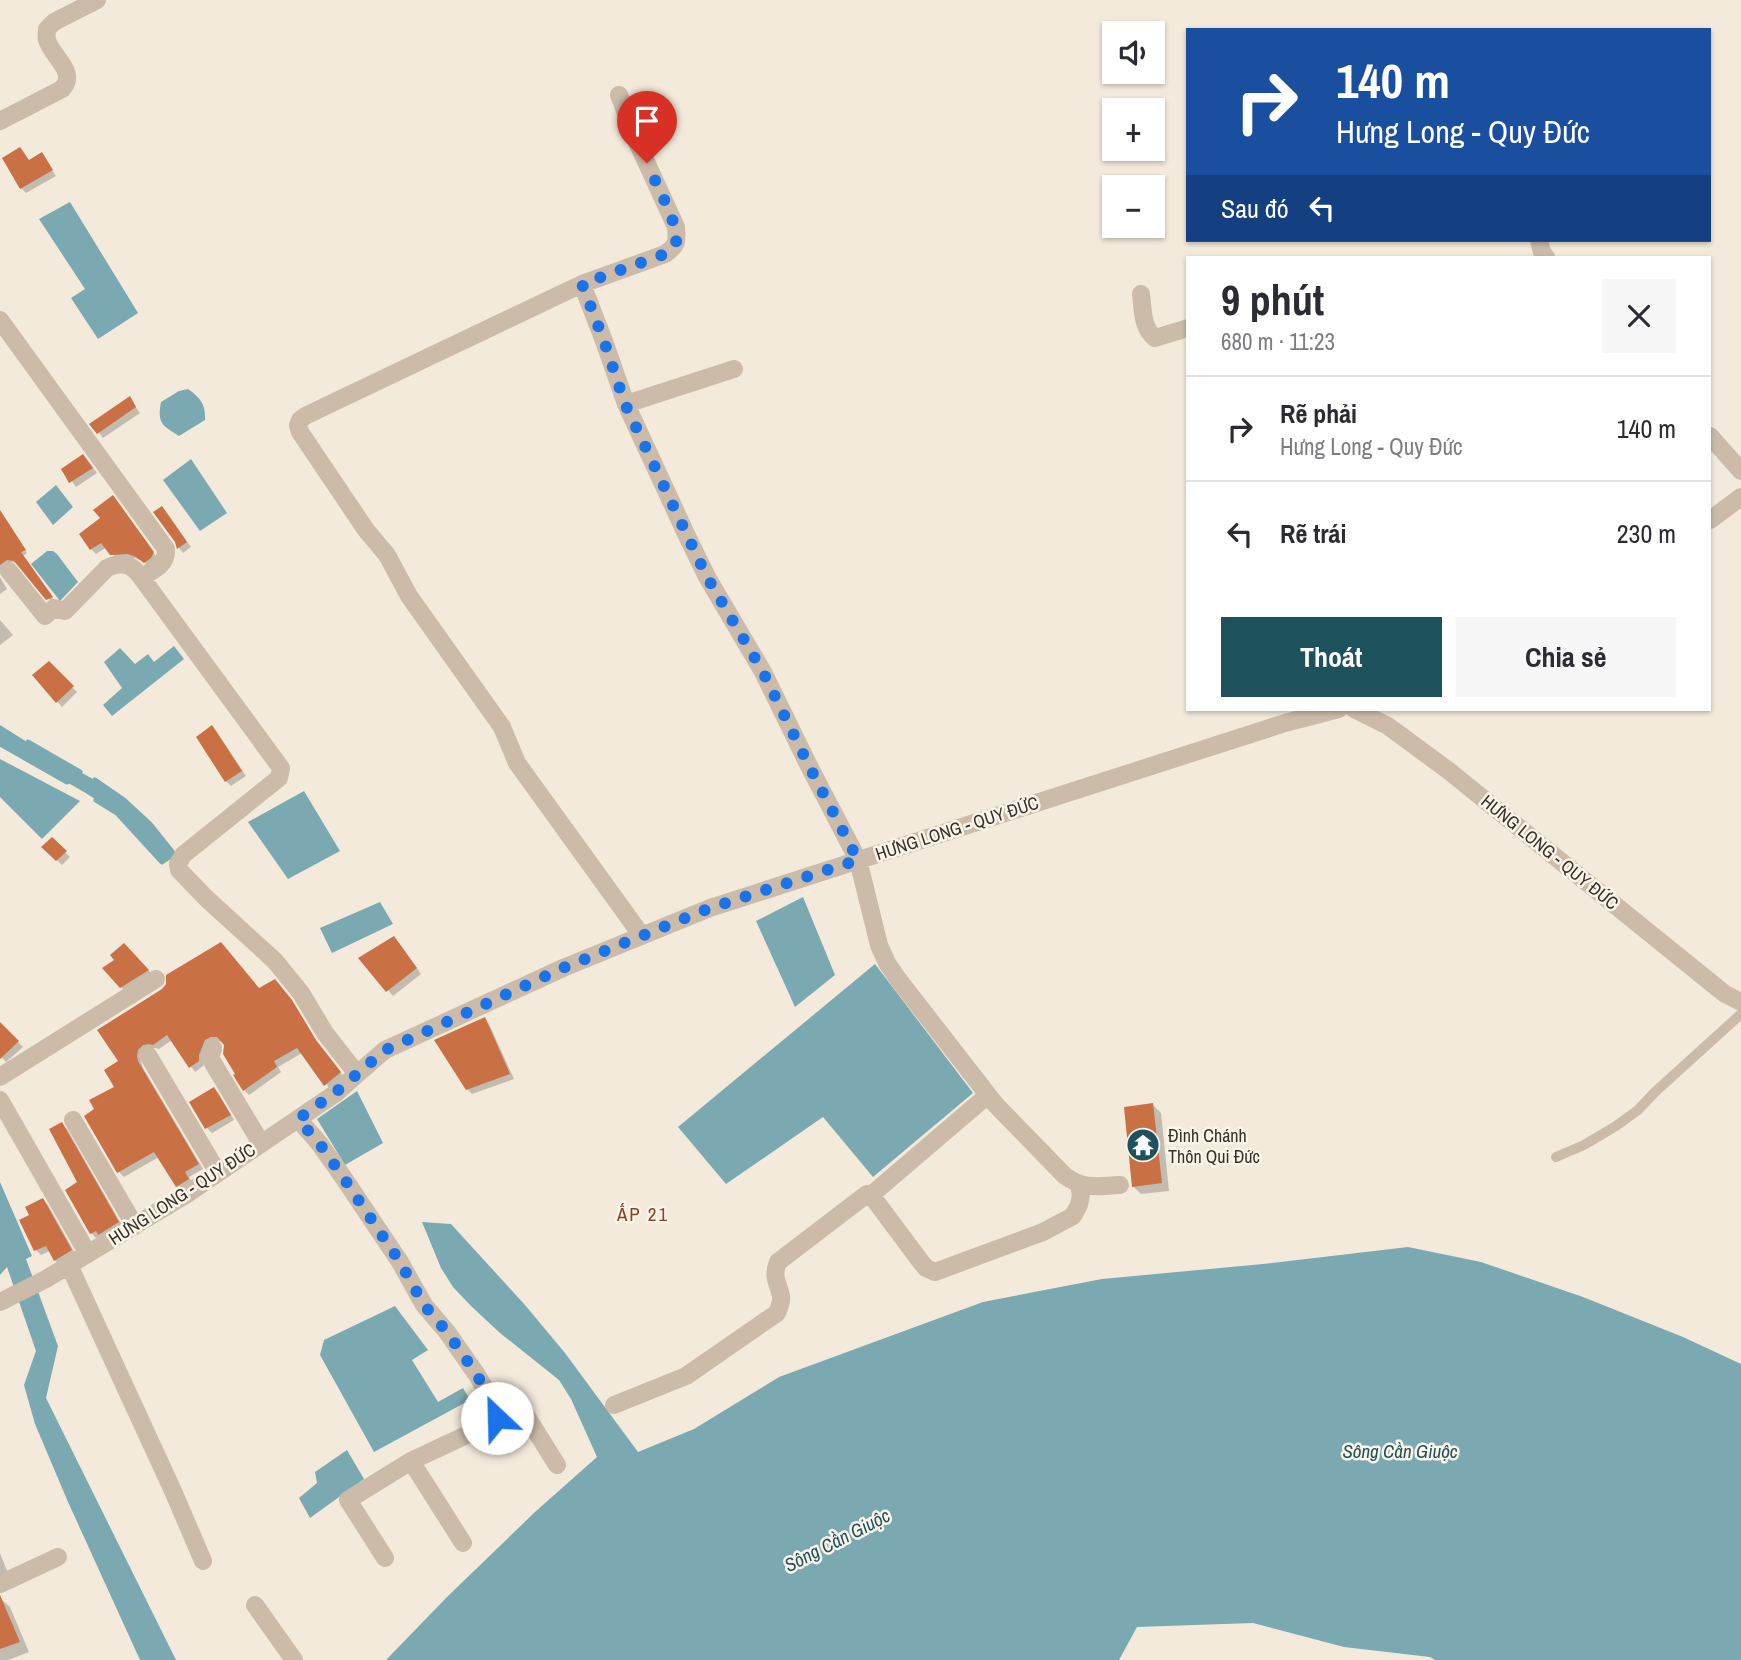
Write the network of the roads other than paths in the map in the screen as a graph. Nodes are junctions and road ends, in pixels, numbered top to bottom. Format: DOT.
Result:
graph roads {
  1 [pos="97,0"];
  2 [pos="620,95"];
  3 [pos="0,121"];
  4 [pos="582,284"];
  5 [pos="1141,294"];
  6 [pos="0,320"];
  7 [pos="1186,329"];
  8 [pos="734,369"];
  9 [pos="625,404"];
  10 [pos="1711,437"];
  11 [pos="1741,471"];
  12 [pos="1741,497"];
  13 [pos="1711,519"];
  14 [pos="9,570"];
  15 [pos="142,577"];
  16 [pos="1332,711"];
  17 [pos="1358,711"];
  18 [pos="858,860"];
  19 [pos="642,936"];
  20 [pos="156,979"];
  21 [pos="1741,1002"];
  22 [pos="1741,1014"];
  23 [pos="213,1048"];
  24 [pos="148,1055"];
  25 [pos="363,1069"];
  26 [pos="3,1070"];
  27 [pos="988,1096"];
  28 [pos="0,1100"];
  29 [pos="298,1119"];
  30 [pos="73,1120"];
  31 [pos="261,1143"];
  32 [pos="1556,1157"];
  33 [pos="218,1173"];
  34 [pos="1079,1185"];
  35 [pos="1119,1185"];
  36 [pos="871,1195"];
  37 [pos="135,1226"];
  38 [pos="88,1254"];
  39 [pos="69,1265"];
  40 [pos="0,1302"];
  41 [pos="614,1405"];
  42 [pos="497,1418"];
  43 [pos="411,1461"];
  44 [pos="557,1465"];
  45 [pos="463,1543"];
  46 [pos="58,1557"];
  47 [pos="385,1558"];
  48 [pos="203,1561"];
  49 [pos="0,1584"];
  50 [pos="256,1605"];
  51 [pos="295,1660"];
  1 -- 3 [label="street"];
  2 -- 4 [label="street"];
  4 -- 9 [label="street"];
  4 -- 19 [label="street"];
  5 -- 7 [label="street"];
  6 -- 15 [label="street"];
  8 -- 9 [label="street"];
  9 -- 18 [label="street"];
  10 -- 11 [label="street"];
  12 -- 13 [label="street"];
  14 -- 15 [label="street"];
  15 -- 25 [label="street"];
  16 -- 18 [label="street, HƯNG LONG - QUY ĐỨC"];
  17 -- 21 [label="street, HƯNG LONG - QUY ĐỨC"];
  18 -- 19 [label="street, HƯNG LONG - QUY ĐỨC"];
  18 -- 27 [label="street"];
  19 -- 25 [label="street, HƯNG LONG - QUY ĐỨC"];
  20 -- 26 [label="street"];
  22 -- 32 [label="lane"];
  23 -- 31 [label="street"];
  24 -- 33 [label="street"];
  25 -- 29 [label="street, HƯNG LONG - QUY ĐỨC"];
  27 -- 34 [label="street"];
  27 -- 36 [label="street"];
  28 -- 38 [label="street"];
  29 -- 31 [label="street, HƯNG LONG - QUY ĐỨC"];
  29 -- 42 [label="street"];
  30 -- 37 [label="street"];
  31 -- 33 [label="street, HƯNG LONG - QUY ĐỨC"];
  33 -- 37 [label="street, HƯNG LONG - QUY ĐỨC"];
  34 -- 35 [label="street"];
  34 -- 36 [label="street"];
  36 -- 41 [label="street"];
  37 -- 38 [label="street, HƯNG LONG - QUY ĐỨC"];
  38 -- 39 [label="street, HƯNG LONG - QUY ĐỨC"];
  39 -- 40 [label="street, HƯNG LONG - QUY ĐỨC"];
  39 -- 48 [label="street"];
  42 -- 43 [label="street"];
  42 -- 44 [label="street"];
  43 -- 45 [label="street"];
  43 -- 47 [label="street"];
  46 -- 49 [label="street"];
  50 -- 51 [label="street"];
}
